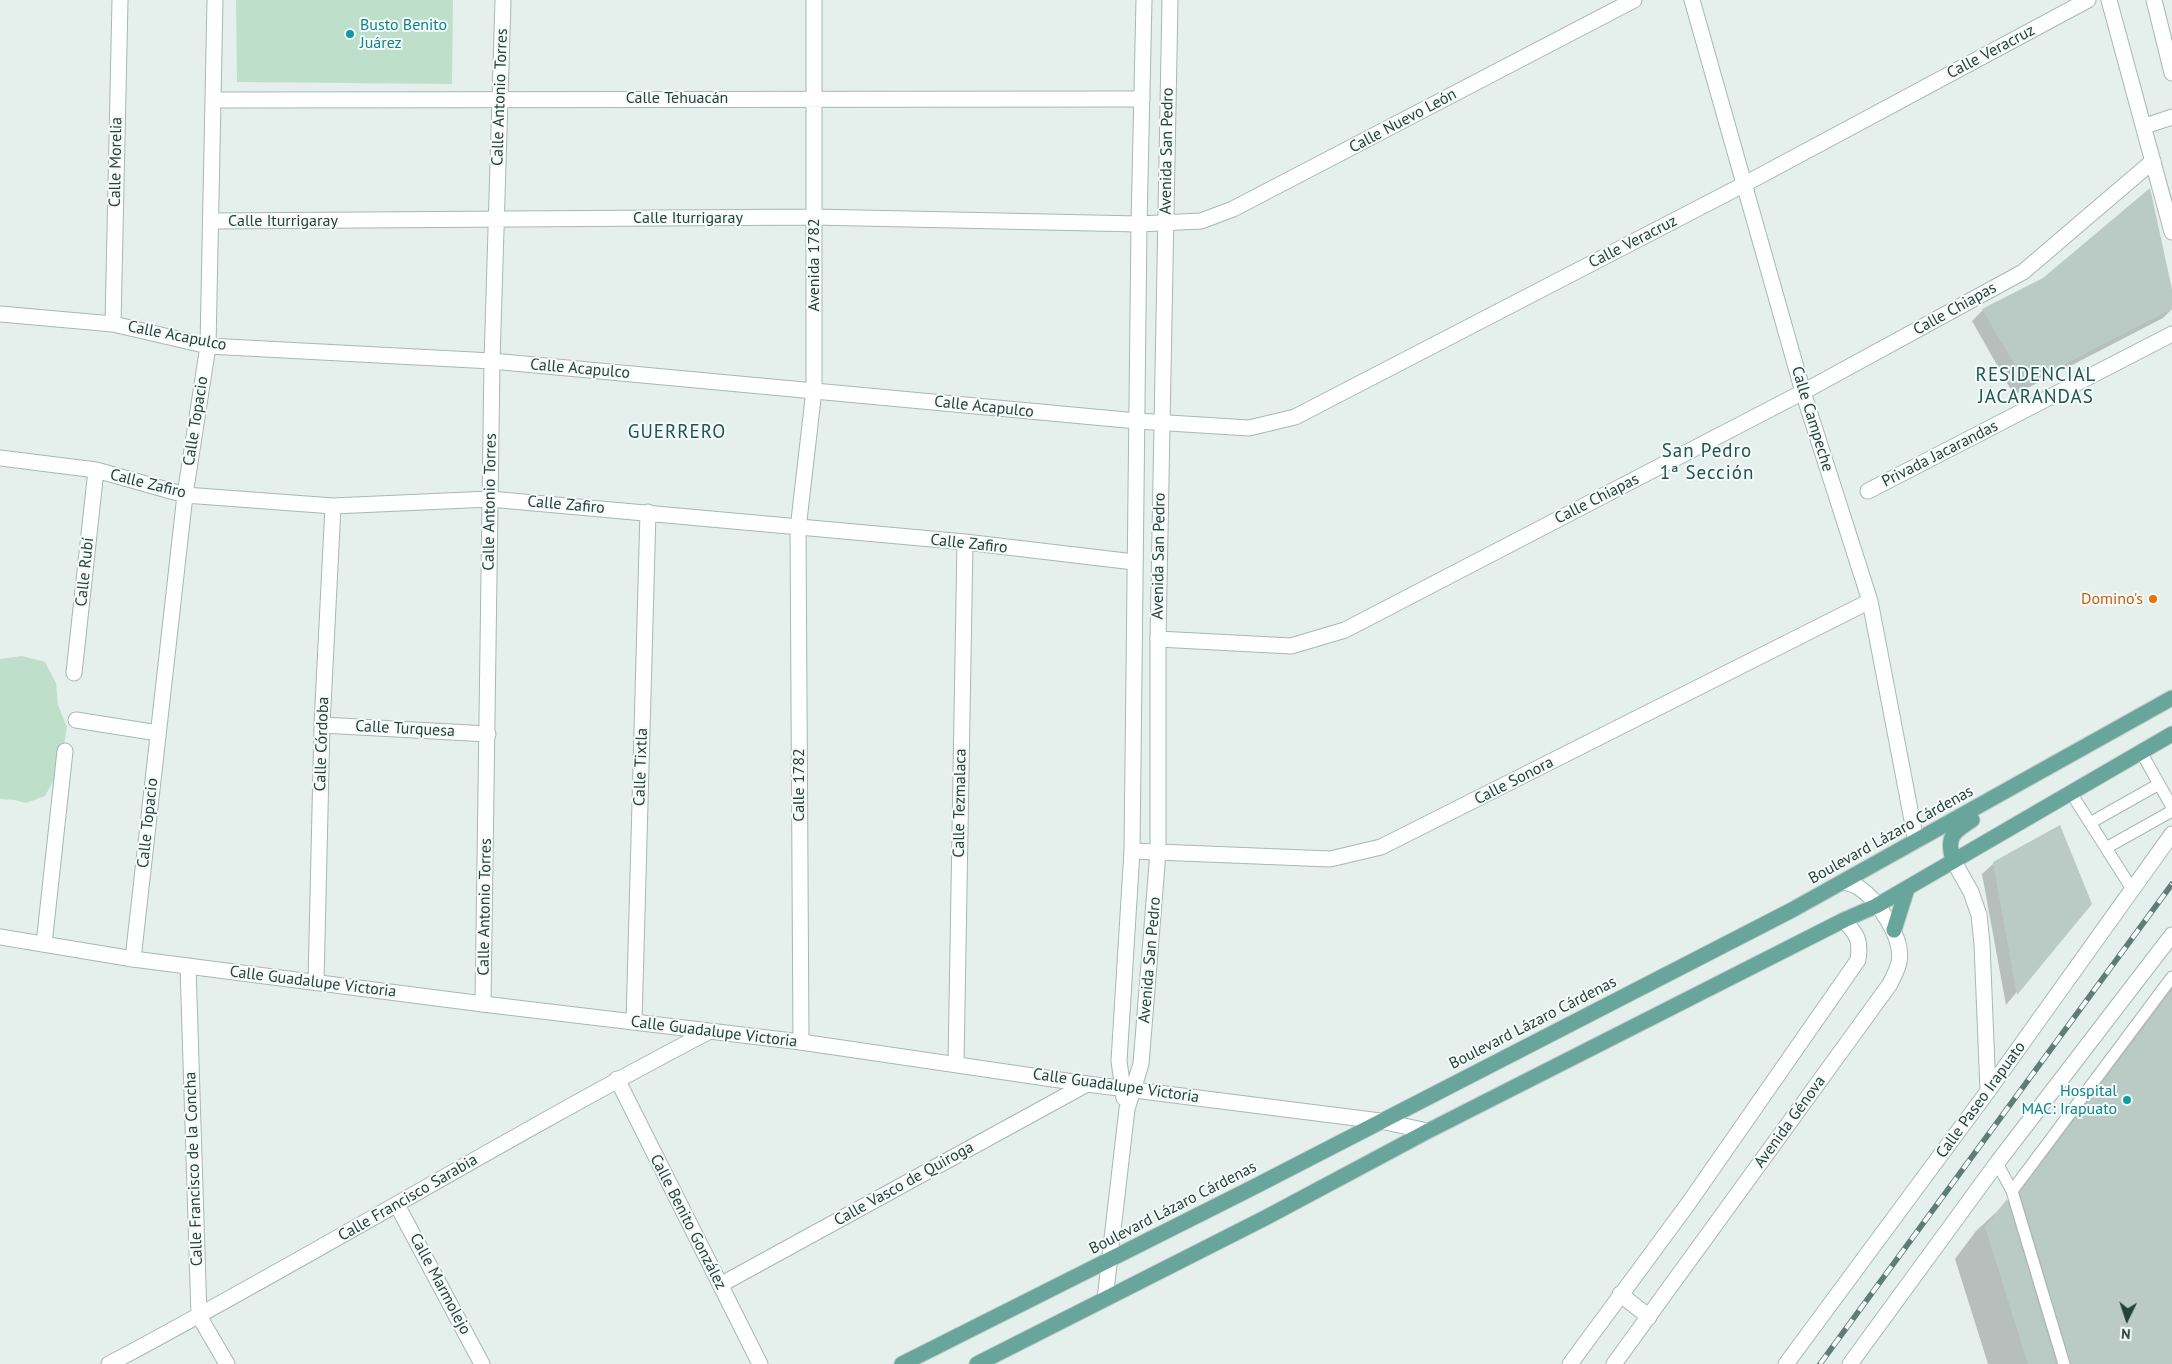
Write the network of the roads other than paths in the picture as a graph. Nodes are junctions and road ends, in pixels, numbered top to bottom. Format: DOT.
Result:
graph roads {
  1 [pos="120,0"];
  2 [pos="215,0"];
  3 [pos="503,0"];
  4 [pos="814,0"];
  5 [pos="1144,0"];
  6 [pos="1170,0"];
  7 [pos="1634,0"];
  8 [pos="1692,0"];
  9 [pos="2088,0"];
  10 [pos="2109,0"];
  11 [pos="2154,0"];
  12 [pos="2172,73"];
  13 [pos="500,98"];
  14 [pos="815,98"];
  15 [pos="1142,98"];
  16 [pos="213,100"];
  17 [pos="2172,117"];
  18 [pos="2145,126"];
  19 [pos="2153,161"];
  20 [pos="1743,185"];
  21 [pos="814,217"];
  22 [pos="496,220"];
  23 [pos="211,221"];
  24 [pos="1165,223"];
  25 [pos="1139,224"];
  26 [pos="2172,232"];
  27 [pos="0,314"];
  28 [pos="113,324"];
  29 [pos="2172,334"];
  30 [pos="208,346"];
  31 [pos="492,361"];
  32 [pos="814,390"];
  33 [pos="1803,392"];
  34 [pos="1137,421"];
  35 [pos="1162,422"];
  36 [pos="0,458"];
  37 [pos="96,470"];
  38 [pos="1868,491"];
  39 [pos="185,495"];
  40 [pos="490,499"];
  41 [pos="334,506"];
  42 [pos="648,512"];
  43 [pos="798,528"];
  44 [pos="965,542"];
  45 [pos="1134,562"];
  46 [pos="1870,601"];
  47 [pos="1158,639"];
  48 [pos="74,674"];
  49 [pos="2172,698"];
  50 [pos="76,720"];
  51 [pos="322,724"];
  52 [pos="158,733"];
  53 [pos="488,734"];
  54 [pos="2172,734"];
  55 [pos="65,751"];
  56 [pos="2141,752"];
  57 [pos="2159,784"];
  58 [pos="2005,792"];
  59 [pos="2071,793"];
  60 [pos="2172,807"];
  61 [pos="2172,811"];
  62 [pos="2090,823"];
  63 [pos="2172,834"];
  64 [pos="1916,841"];
  65 [pos="2106,848"];
  66 [pos="1132,850"];
  67 [pos="1158,852"];
  68 [pos="1953,860"];
  69 [pos="1843,882"];
  70 [pos="1907,888"];
  71 [pos="2132,890"];
  72 [pos="1876,906"];
  73 [pos="1844,920"];
  74 [pos="1894,930"];
  75 [pos="0,937"];
  76 [pos="44,944"];
  77 [pos="2170,944"];
  78 [pos="133,959"];
  79 [pos="188,966"];
  80 [pos="2172,976"];
  81 [pos="316,982"];
  82 [pos="483,1004"];
  83 [pos="634,1022"];
  84 [pos="708,1032"];
  85 [pos="801,1042"];
  86 [pos="956,1063"];
  87 [pos="617,1079"];
  88 [pos="1087,1084"];
  89 [pos="1127,1088"];
  90 [pos="1988,1091"];
  91 [pos="1380,1121"];
  92 [pos="1428,1131"];
  93 [pos="1998,1163"];
  94 [pos="2012,1191"];
  95 [pos="397,1205"];
  96 [pos="1108,1260"];
  97 [pos="720,1285"];
  98 [pos="1620,1294"];
  99 [pos="1105,1299"];
  100 [pos="199,1316"];
  101 [pos="1649,1317"];
  102 [pos="108,1364"];
  103 [pos="227,1364"];
  104 [pos="482,1364"];
  105 [pos="760,1364"];
  106 [pos="902,1364"];
  107 [pos="977,1364"];
  108 [pos="1570,1364"];
  109 [pos="1614,1364"];
  110 [pos="1786,1364"];
  111 [pos="1850,1364"];
  112 [pos="2064,1364"];
  1 -- 28 [label="street, Calle Morelia"];
  2 -- 16 [label="street, Calle Topacio"];
  3 -- 13 [label="street, Calle Antonio Torres"];
  4 -- 14 [label="street, Avenida 1782"];
  5 -- 15 [label="street, Avenida San Pedro"];
  6 -- 24 [label="street, Avenida San Pedro"];
  7 -- 24 [label="street, Calle Nuevo León"];
  8 -- 20 [label="street, Calle Campeche"];
  9 -- 20 [label="street, Calle Veracruz"];
  10 -- 18 [label="street"];
  11 -- 12 [label="street"];
  13 -- 14 [label="street, Calle Tehuacán"];
  13 -- 16 [label="street, Calle Tehuacán"];
  13 -- 22 [label="street, Calle Antonio Torres"];
  14 -- 15 [label="street, Calle Tehuacán"];
  14 -- 21 [label="street, Avenida 1782"];
  15 -- 25 [label="street, Avenida San Pedro"];
  16 -- 23 [label="street, Calle Topacio"];
  17 -- 18 [label="street"];
  18 -- 19 [label="street"];
  19 -- 26 [label="street"];
  19 -- 33 [label="street, Calle Chiapas"];
  20 -- 33 [label="street, Calle Campeche"];
  20 -- 35 [label="street, Calle Veracruz"];
  21 -- 22 [label="street, Calle Iturrigaray"];
  21 -- 25 [label="street, Calle Iturrigaray"];
  21 -- 32 [label="street, Avenida 1782"];
  22 -- 23 [label="street, Calle Iturrigaray"];
  22 -- 31 [label="street, Calle Antonio Torres"];
  23 -- 30 [label="street, Calle Topacio"];
  24 -- 25 [label="street, Calle Iturrigaray"];
  24 -- 35 [label="street, Avenida San Pedro"];
  25 -- 34 [label="street, Avenida San Pedro"];
  27 -- 28 [label="street, Calle Acapulco"];
  28 -- 30 [label="street, Calle Acapulco"];
  29 -- 38 [label="street, Privada Jacarandas"];
  30 -- 31 [label="street, Calle Acapulco"];
  30 -- 39 [label="street, Calle Topacio"];
  31 -- 32 [label="street, Calle Acapulco"];
  31 -- 40 [label="street, Calle Antonio Torres"];
  32 -- 34 [label="street, Calle Acapulco"];
  32 -- 43 [label="street, Avenida 1782"];
  33 -- 46 [label="street, Calle Campeche"];
  33 -- 47 [label="street, Calle Chiapas"];
  34 -- 35 [label="street, Calle Acapulco"];
  34 -- 45 [label="street, Avenida San Pedro"];
  35 -- 47 [label="street, Avenida San Pedro"];
  36 -- 37 [label="street, Calle Zafiro"];
  37 -- 39 [label="street, Calle Zafiro"];
  37 -- 48 [label="street, Calle Rubí"];
  39 -- 41 [label="street, Calle Zafiro"];
  39 -- 52 [label="street, Calle Topacio"];
  40 -- 41 [label="street, Calle Zafiro"];
  40 -- 42 [label="street, Calle Zafiro"];
  40 -- 53 [label="street, Calle Antonio Torres"];
  41 -- 51 [label="street, Calle Córdoba"];
  42 -- 43 [label="street, Calle Zafiro"];
  42 -- 83 [label="street, Calle Tixtla"];
  43 -- 44 [label="street, Calle Zafiro"];
  43 -- 85 [label="street, Calle 1782"];
  44 -- 45 [label="street, Calle Zafiro"];
  44 -- 86 [label="street, Calle Tezmalaca"];
  45 -- 66 [label="street, Avenida San Pedro"];
  46 -- 64 [label="street, Calle Campeche"];
  46 -- 67 [label="street, Calle Sonora"];
  47 -- 67 [label="street, Avenida San Pedro"];
  49 -- 58 [label="main road, Boulevard Lázaro Cárdenas"];
  50 -- 52 [label="street"];
  51 -- 53 [label="street, Calle Turquesa"];
  51 -- 81 [label="street, Calle Córdoba"];
  52 -- 78 [label="street, Calle Topacio"];
  53 -- 82 [label="street, Calle Antonio Torres"];
  54 -- 56 [label="main road"];
  55 -- 76 [label="street"];
  56 -- 57 [label="lane"];
  56 -- 59 [label="main road"];
  57 -- 60 [label="lane"];
  57 -- 62 [label="lane"];
  58 -- 64 [label="main road, Boulevard Lázaro Cárdenas"];
  58 -- 68 [label="main road"];
  59 -- 62 [label="lane"];
  59 -- 68 [label="main road"];
  61 -- 65 [label="lane"];
  62 -- 65 [label="lane"];
  63 -- 71 [label="street, Calle Paseo Irapuato"];
  64 -- 69 [label="main road, Boulevard Lázaro Cárdenas"];
  65 -- 71 [label="lane"];
  66 -- 67 [label="street, Calle Sonora"];
  66 -- 89 [label="street, Avenida San Pedro"];
  67 -- 89 [label="street, Avenida San Pedro"];
  68 -- 70 [label="main road"];
  68 -- 90 [label="street"];
  69 -- 72 [label="street, Avenida Génova"];
  69 -- 91 [label="main road, Boulevard Lázaro Cárdenas"];
  70 -- 72 [label="main road"];
  70 -- 74 [label="main road"];
  71 -- 90 [label="street, Calle Paseo Irapuato"];
  72 -- 73 [label="main road"];
  72 -- 74 [label="street, Avenida Génova"];
  73 -- 92 [label="main road"];
  73 -- 98 [label="street"];
  74 -- 101 [label="street, Avenida Génova"];
  75 -- 76 [label="street, Calle Guadalupe Victoria"];
  76 -- 78 [label="street, Calle Guadalupe Victoria"];
  77 -- 93 [label="street"];
  78 -- 79 [label="street, Calle Guadalupe Victoria"];
  79 -- 81 [label="street, Calle Guadalupe Victoria"];
  79 -- 100 [label="street, Calle Francisco de la Concha"];
  80 -- 94 [label="lane"];
  81 -- 82 [label="street, Calle Guadalupe Victoria"];
  82 -- 83 [label="street, Calle Guadalupe Victoria"];
  83 -- 84 [label="street, Calle Guadalupe Victoria"];
  84 -- 85 [label="street, Calle Guadalupe Victoria"];
  84 -- 87 [label="street, Calle Francisco Sarabia"];
  85 -- 86 [label="street, Calle Guadalupe Victoria"];
  86 -- 88 [label="street, Calle Guadalupe Victoria"];
  87 -- 95 [label="street, Calle Francisco Sarabia"];
  87 -- 97 [label="street, Calle Benito González"];
  88 -- 89 [label="street, Calle Guadalupe Victoria"];
  88 -- 97 [label="street, Calle Vasco de Quiroga"];
  89 -- 91 [label="street, Calle Guadalupe Victoria"];
  89 -- 96 [label="street, Avenida San Pedro"];
  90 -- 110 [label="street, Calle Paseo Irapuato"];
  91 -- 92 [label="street, Calle Guadalupe Victoria"];
  91 -- 96 [label="main road, Boulevard Lázaro Cárdenas"];
  92 -- 99 [label="main road"];
  93 -- 94 [label="lane"];
  93 -- 111 [label="street"];
  94 -- 112 [label="lane"];
  95 -- 100 [label="street, Calle Francisco Sarabia"];
  95 -- 104 [label="street, Calle Marmolejo"];
  96 -- 99 [label="street, Avenida San Pedro"];
  96 -- 106 [label="main road, Boulevard Lázaro Cárdenas"];
  97 -- 105 [label="street, Calle Benito González"];
  98 -- 101 [label="street"];
  98 -- 108 [label="street"];
  99 -- 107 [label="main road"];
  100 -- 102 [label="street, Calle Francisco Sarabia"];
  100 -- 103 [label="street, Calle Francisco de la Concha"];
  101 -- 109 [label="street, Avenida Génova"];
}
